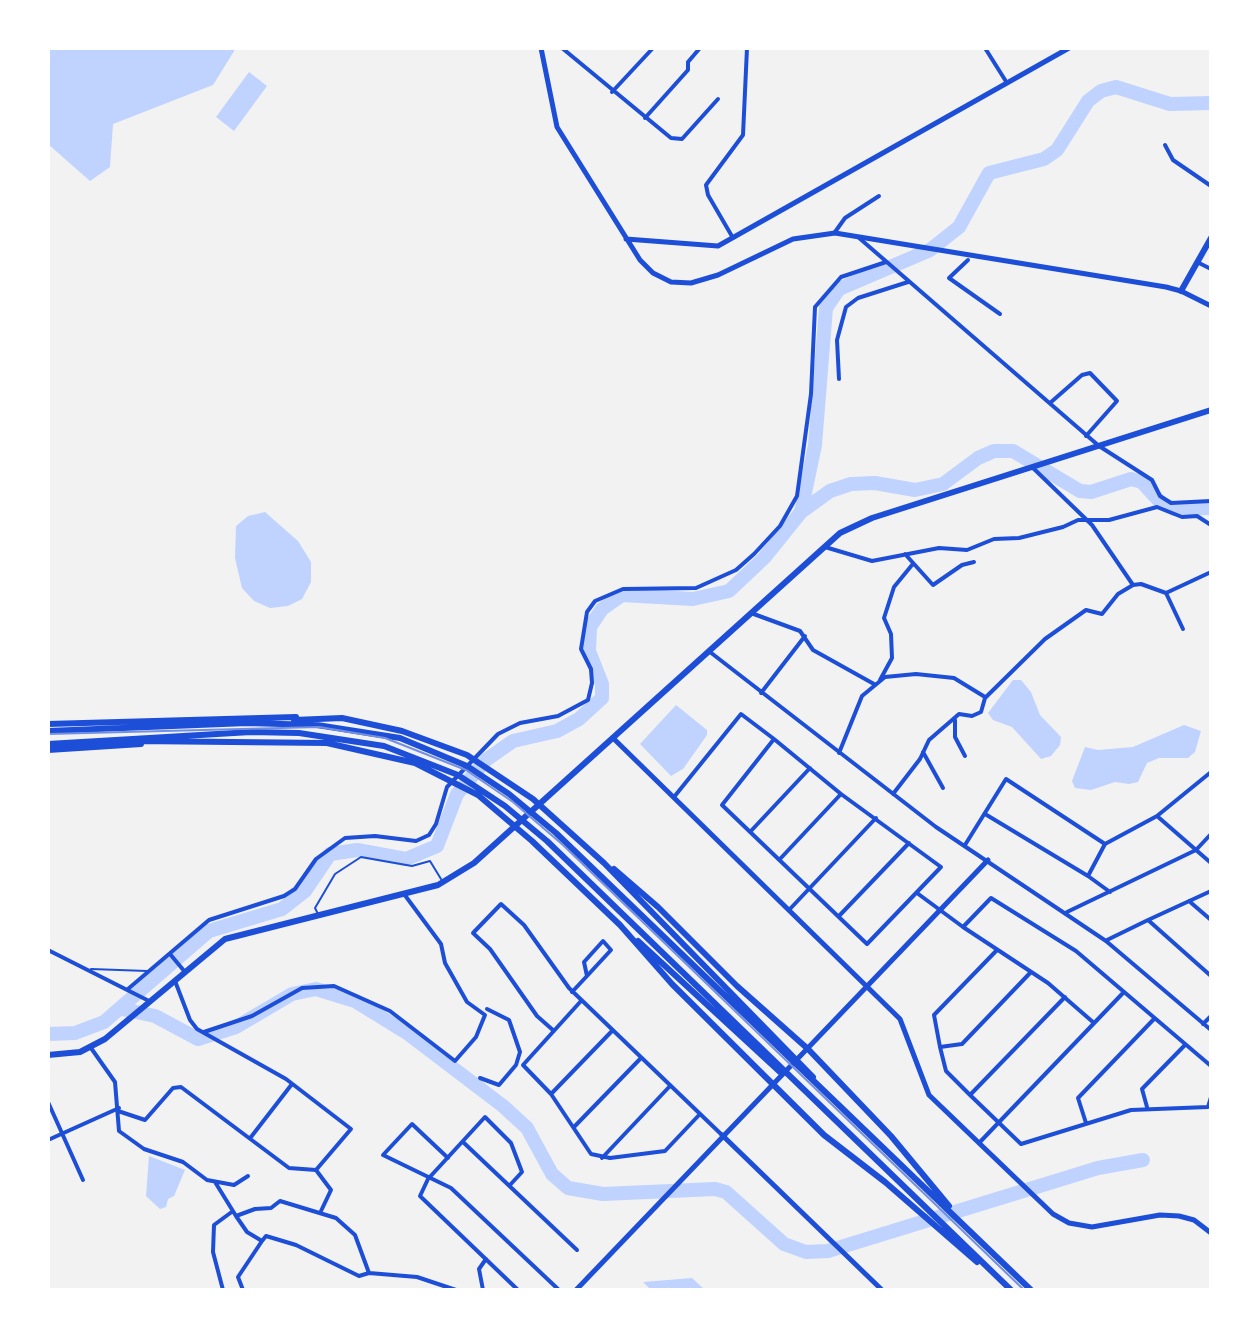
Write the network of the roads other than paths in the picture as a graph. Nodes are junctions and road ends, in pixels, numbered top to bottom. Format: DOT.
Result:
graph roads {
  1 [pos="541,48"];
  2 [pos="562,48"];
  3 [pos="653,48"];
  4 [pos="700,48"];
  5 [pos="747,48"];
  6 [pos="985,48"];
  7 [pos="1069,48"];
  8 [pos="1007,83"];
  9 [pos="612,92"];
  10 [pos="718,99"];
  11 [pos="645,118"];
  12 [pos="1165,145"];
  13 [pos="1211,186"];
  14 [pos="879,196"];
  15 [pos="835,233"];
  16 [pos="856,236"];
  17 [pos="1211,238"];
  18 [pos="625,239"];
  19 [pos="734,239"];
  20 [pos="968,260"];
  21 [pos="886,262"];
  22 [pos="1197,262"];
  23 [pos="1211,269"];
  24 [pos="908,282"];
  25 [pos="1181,291"];
  26 [pos="1211,306"];
  27 [pos="1000,314"];
  28 [pos="839,379"];
  29 [pos="1050,403"];
  30 [pos="1211,410"];
  31 [pos="1086,436"];
  32 [pos="1099,446"];
  33 [pos="1032,467"];
  34 [pos="1211,501"];
  35 [pos="1171,503"];
  36 [pos="1171,513"];
  37 [pos="1086,519"];
  38 [pos="1211,525"];
  39 [pos="823,546"];
  40 [pos="905,554"];
  41 [pos="974,562"];
  42 [pos="912,565"];
  43 [pos="1211,572"];
  44 [pos="1133,585"];
  45 [pos="1166,593"];
  46 [pos="751,613"];
  47 [pos="1183,629"];
  48 [pos="805,636"];
  49 [pos="710,652"];
  50 [pos="880,680"];
  51 [pos="874,684"];
  52 [pos="761,693"];
  53 [pos="985,698"];
  54 [pos="323,718"];
  55 [pos="955,720"];
  56 [pos="247,723"];
  57 [pos="48,724"];
  58 [pos="48,731"];
  59 [pos="614,739"];
  60 [pos="774,739"];
  61 [pos="105,740"];
  62 [pos="172,743"];
  63 [pos="48,744"];
  64 [pos="48,750"];
  65 [pos="923,752"];
  66 [pos="839,753"];
  67 [pos="965,756"];
  68 [pos="810,768"];
  69 [pos="1211,772"];
  70 [pos="448,774"];
  71 [pos="943,788"];
  72 [pos="841,794"];
  73 [pos="893,794"];
  74 [pos="674,797"];
  75 [pos="541,806"];
  76 [pos="985,814"];
  77 [pos="1157,816"];
  78 [pos="876,818"];
  79 [pos="516,828"];
  80 [pos="750,832"];
  81 [pos="1211,834"];
  82 [pos="909,843"];
  83 [pos="1105,844"];
  84 [pos="965,845"];
  85 [pos="1196,850"];
  86 [pos="780,860"];
  87 [pos="988,860"];
  88 [pos="604,863"];
  89 [pos="1211,863"];
  90 [pos="1088,876"];
  91 [pos="443,882"];
  92 [pos="809,889"];
  93 [pos="1211,891"];
  94 [pos="1110,892"];
  95 [pos="916,893"];
  96 [pos="403,894"];
  97 [pos="1189,901"];
  98 [pos="789,910"];
  99 [pos="939,912"];
  100 [pos="1067,912"];
  101 [pos="318,916"];
  102 [pos="839,917"];
  103 [pos="1148,920"];
  104 [pos="1211,920"];
  105 [pos="620,925"];
  106 [pos="963,927"];
  107 [pos="1106,941"];
  108 [pos="48,950"];
  109 [pos="997,950"];
  110 [pos="170,954"];
  111 [pos="90,969"];
  112 [pos="148,972"];
  113 [pos="185,972"];
  114 [pos="1031,972"];
  115 [pos="587,976"];
  116 [pos="1211,976"];
  117 [pos="175,981"];
  118 [pos="867,986"];
  119 [pos="129,989"];
  120 [pos="572,992"];
  121 [pos="1123,993"];
  122 [pos="1065,997"];
  123 [pos="149,1001"];
  124 [pos="581,1001"];
  125 [pos="487,1009"];
  126 [pos="1211,1016"];
  127 [pos="1154,1019"];
  128 [pos="1094,1023"];
  129 [pos="1203,1024"];
  130 [pos="1211,1030"];
  131 [pos="554,1031"];
  132 [pos="612,1031"];
  133 [pos="205,1033"];
  134 [pos="1185,1045"];
  135 [pos="940,1047"];
  136 [pos="91,1048"];
  137 [pos="808,1049"];
  138 [pos="48,1055"];
  139 [pos="641,1058"];
  140 [pos="1211,1066"];
  141 [pos="480,1078"];
  142 [pos="773,1083"];
  143 [pos="292,1084"];
  144 [pos="670,1086"];
  145 [pos="551,1094"];
  146 [pos="829,1095"];
  147 [pos="970,1095"];
  148 [pos="1211,1097"];
  149 [pos="48,1102"];
  150 [pos="819,1105"];
  151 [pos="1147,1107"];
  152 [pos="118,1109"];
  153 [pos="700,1114"];
  154 [pos="999,1123"];
  155 [pos="1086,1123"];
  156 [pos="574,1127"];
  157 [pos="62,1134"];
  158 [pos="722,1135"];
  159 [pos="251,1137"];
  160 [pos="48,1140"];
  161 [pos="463,1142"];
  162 [pos="979,1143"];
  163 [pos="448,1158"];
  164 [pos="602,1158"];
  165 [pos="316,1170"];
  166 [pos="248,1176"];
  167 [pos="428,1179"];
  168 [pos="83,1180"];
  169 [pos="215,1182"];
  170 [pos="510,1185"];
  171 [pos="932,1189"];
  172 [pos="911,1198"];
  173 [pos="321,1211"];
  174 [pos="234,1214"];
  175 [pos="1211,1233"];
  176 [pos="262,1241"];
  177 [pos="577,1250"];
  178 [pos="486,1259"];
  179 [pos="369,1273"];
  180 [pos="448,1289"];
  181 [pos="223,1290"];
  182 [pos="243,1290"];
  183 [pos="456,1290"];
  184 [pos="483,1290"];
  185 [pos="518,1290"];
  186 [pos="559,1290"];
  187 [pos="576,1290"];
  188 [pos="882,1290"];
  189 [pos="1011,1290"];
  190 [pos="1031,1290"];
  1 -- 18 [label="street"];
  2 -- 9 [label="street"];
  3 -- 9 [label="street"];
  4 -- 11 [label="street"];
  5 -- 19 [label="street"];
  6 -- 8 [label="street"];
  7 -- 8 [label="street"];
  8 -- 19 [label="street"];
  9 -- 11 [label="street"];
  10 -- 11 [label="street"];
  12 -- 13 [label="street"];
  14 -- 15 [label="street"];
  15 -- 16 [label="street"];
  15 -- 18 [label="street"];
  16 -- 21 [label="street"];
  16 -- 25 [label="street"];
  17 -- 22 [label="main road"];
  18 -- 19 [label="street"];
  20 -- 27 [label="street"];
  21 -- 24 [label="street"];
  21 -- 110 [label="street"];
  22 -- 23 [label="street"];
  22 -- 25 [label="main road"];
  24 -- 28 [label="street"];
  24 -- 29 [label="street"];
  25 -- 26 [label="street"];
  29 -- 31 [label="street"];
  29 -- 31 [label="street"];
  30 -- 32 [label="main road"];
  31 -- 32 [label="street"];
  32 -- 33 [label="main road"];
  32 -- 35 [label="street"];
  33 -- 37 [label="street"];
  33 -- 39 [label="main road"];
  34 -- 35 [label="street"];
  35 -- 36 [label="street"];
  36 -- 37 [label="street"];
  36 -- 38 [label="street"];
  37 -- 40 [label="street"];
  37 -- 44 [label="street"];
  39 -- 40 [label="street"];
  39 -- 46 [label="main road"];
  40 -- 42 [label="street"];
  41 -- 42 [label="street"];
  42 -- 50 [label="street"];
  43 -- 45 [label="street"];
  44 -- 45 [label="street"];
  44 -- 53 [label="street"];
  45 -- 47 [label="street"];
  46 -- 48 [label="street"];
  46 -- 49 [label="main road"];
  48 -- 51 [label="street"];
  48 -- 52 [label="street"];
  49 -- 52 [label="street"];
  49 -- 59 [label="main road"];
  50 -- 51 [label="street"];
  50 -- 53 [label="street"];
  51 -- 66 [label="street"];
  52 -- 66 [label="street"];
  53 -- 55 [label="street"];
  54 -- 56 [label="main road"];
  54 -- 57 [label="main road"];
  54 -- 75 [label="main road"];
  55 -- 65 [label="street"];
  55 -- 67 [label="street"];
  56 -- 58 [label="main road"];
  56 -- 146 [label="main road"];
  59 -- 74 [label="street"];
  59 -- 75 [label="main road"];
  60 -- 68 [label="street"];
  60 -- 74 [label="street"];
  60 -- 80 [label="street"];
  61 -- 62 [label="main road"];
  61 -- 63 [label="main road"];
  61 -- 70 [label="main road"];
  62 -- 64 [label="main road"];
  62 -- 70 [label="main road"];
  65 -- 71 [label="street"];
  65 -- 73 [label="street"];
  66 -- 73 [label="street"];
  68 -- 72 [label="street"];
  68 -- 80 [label="street"];
  69 -- 77 [label="street"];
  70 -- 79 [label="main road"];
  70 -- 150 [label="main road"];
  72 -- 78 [label="street"];
  72 -- 86 [label="street"];
  73 -- 84 [label="street"];
  74 -- 98 [label="street"];
  75 -- 79 [label="main road"];
  75 -- 88 [label="main road"];
  76 -- 83 [label="street"];
  76 -- 84 [label="street"];
  76 -- 90 [label="street"];
  77 -- 83 [label="street"];
  77 -- 85 [label="street"];
  78 -- 82 [label="street"];
  78 -- 92 [label="street"];
  79 -- 91 [label="main road"];
  79 -- 105 [label="main road"];
  80 -- 86 [label="street"];
  81 -- 85 [label="street"];
  82 -- 95 [label="street"];
  82 -- 102 [label="street"];
  83 -- 90 [label="street"];
  84 -- 87 [label="street"];
  85 -- 89 [label="street"];
  85 -- 94 [label="street"];
  86 -- 92 [label="street"];
  87 -- 99 [label="street"];
  87 -- 100 [label="street"];
  88 -- 137 [label="main road"];
  88 -- 146 [label="main road"];
  90 -- 94 [label="street"];
  91 -- 96 [label="main road"];
  91 -- 101 [label="lane"];
  92 -- 98 [label="street"];
  92 -- 102 [label="street"];
  93 -- 97 [label="street"];
  94 -- 100 [label="street"];
  95 -- 99 [label="street"];
  95 -- 102 [label="street"];
  96 -- 101 [label="main road"];
  96 -- 133 [label="street"];
  97 -- 103 [label="street"];
  97 -- 104 [label="street"];
  98 -- 118 [label="street"];
  99 -- 106 [label="street"];
  99 -- 118 [label="street"];
  100 -- 107 [label="street"];
  101 -- 113 [label="main road"];
  103 -- 107 [label="street"];
  103 -- 116 [label="street"];
  105 -- 142 [label="main road"];
  105 -- 150 [label="main road"];
  106 -- 109 [label="street"];
  106 -- 121 [label="street"];
  107 -- 129 [label="street"];
  108 -- 111 [label="street"];
  109 -- 114 [label="street"];
  109 -- 135 [label="street"];
  110 -- 112 [label="street"];
  110 -- 113 [label="street"];
  111 -- 112 [label="lane"];
  111 -- 119 [label="street"];
  112 -- 119 [label="street"];
  113 -- 117 [label="main road"];
  114 -- 122 [label="street"];
  114 -- 135 [label="street"];
  115 -- 115 [label="street"];
  115 -- 120 [label="street"];
  117 -- 123 [label="main road"];
  117 -- 133 [label="street"];
  118 -- 137 [label="street"];
  118 -- 162 [label="street"];
  119 -- 123 [label="street"];
  120 -- 124 [label="street"];
  120 -- 131 [label="street"];
  121 -- 127 [label="street"];
  121 -- 128 [label="street"];
  122 -- 128 [label="street"];
  122 -- 147 [label="street"];
  123 -- 136 [label="main road"];
  124 -- 131 [label="street"];
  124 -- 132 [label="street"];
  125 -- 141 [label="street"];
  126 -- 129 [label="street"];
  127 -- 134 [label="street"];
  127 -- 155 [label="street"];
  128 -- 154 [label="street"];
  129 -- 130 [label="street"];
  131 -- 145 [label="street"];
  132 -- 139 [label="street"];
  132 -- 145 [label="street"];
  133 -- 143 [label="street"];
  134 -- 140 [label="street"];
  134 -- 151 [label="street"];
  135 -- 147 [label="street"];
  136 -- 138 [label="main road"];
  136 -- 152 [label="street"];
  137 -- 142 [label="street"];
  137 -- 171 [label="main road"];
  139 -- 144 [label="street"];
  139 -- 156 [label="street"];
  142 -- 158 [label="street"];
  142 -- 172 [label="main road"];
  143 -- 159 [label="street"];
  143 -- 165 [label="street"];
  144 -- 153 [label="street"];
  144 -- 164 [label="street"];
  145 -- 156 [label="street"];
  146 -- 171 [label="main road"];
  147 -- 154 [label="street"];
  148 -- 151 [label="street"];
  149 -- 157 [label="street"];
  150 -- 172 [label="main road"];
  151 -- 155 [label="street"];
  152 -- 157 [label="street"];
  152 -- 159 [label="street"];
  152 -- 169 [label="street"];
  153 -- 158 [label="street"];
  153 -- 164 [label="street"];
  154 -- 155 [label="street"];
  154 -- 162 [label="street"];
  156 -- 164 [label="street"];
  157 -- 160 [label="street"];
  157 -- 168 [label="street"];
  158 -- 187 [label="street"];
  158 -- 188 [label="street"];
  159 -- 165 [label="street"];
  161 -- 163 [label="street"];
  161 -- 170 [label="street"];
  161 -- 170 [label="street"];
  162 -- 175 [label="street"];
  163 -- 167 [label="street"];
  163 -- 167 [label="street"];
  165 -- 173 [label="street"];
  166 -- 169 [label="street"];
  167 -- 178 [label="street"];
  167 -- 186 [label="street"];
  169 -- 174 [label="street"];
  170 -- 177 [label="street"];
  171 -- 190 [label="main road"];
  172 -- 189 [label="main road"];
  173 -- 174 [label="street"];
  173 -- 179 [label="street"];
  174 -- 176 [label="street"];
  174 -- 181 [label="street"];
  176 -- 179 [label="street"];
  176 -- 182 [label="street"];
  178 -- 184 [label="street"];
  178 -- 185 [label="street"];
  179 -- 180 [label="street"];
  180 -- 183 [label="street"];
}
